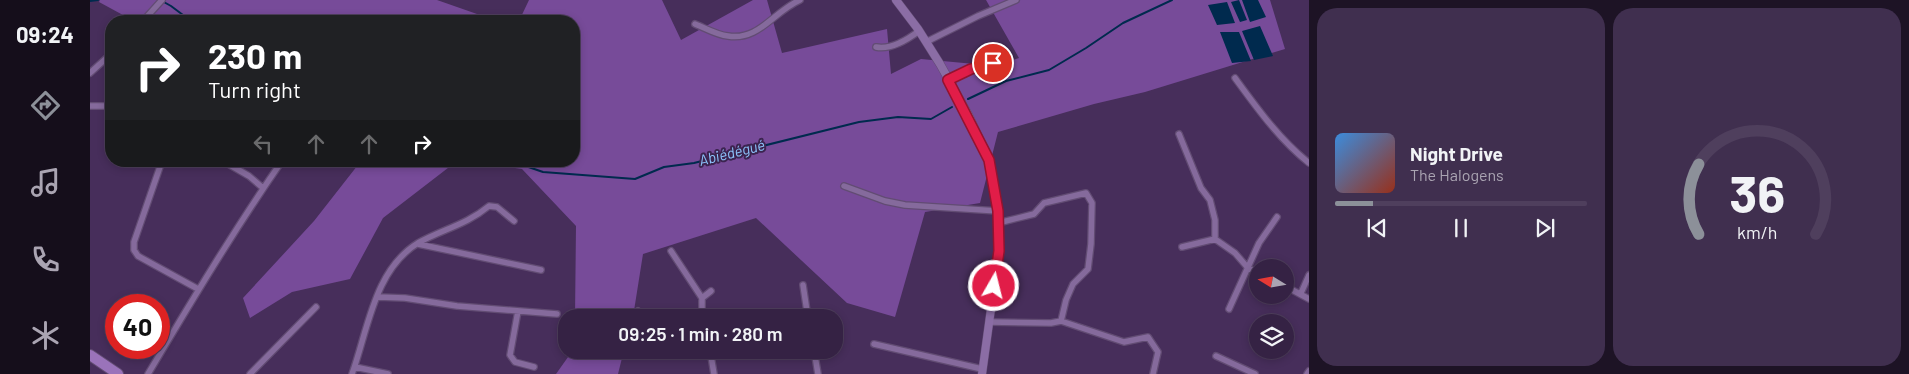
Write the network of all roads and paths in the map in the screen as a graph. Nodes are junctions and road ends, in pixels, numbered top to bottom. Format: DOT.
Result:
graph roads {
  1 [pos="800,0"];
  2 [pos="896,0"];
  3 [pos="1016,0"];
  4 [pos="160,2"];
  5 [pos="148,15"];
  6 [pos="695,24"];
  7 [pos="919,31"];
  8 [pos="926,42"];
  9 [pos="876,48"];
  10 [pos="105,59"];
  11 [pos="993,63"];
  12 [pos="90,73"];
  13 [pos="1234,78"];
  14 [pos="948,80"];
  15 [pos="90,106"];
  16 [pos="105,106"];
  17 [pos="1179,134"];
  18 [pos="1309,163"];
  19 [pos="160,167"];
  20 [pos="233,167"];
  21 [pos="278,167"];
  22 [pos="844,186"];
  23 [pos="263,188"];
  24 [pos="998,211"];
  25 [pos="1276,217"];
  26 [pos="514,221"];
  27 [pos="998,223"];
  28 [pos="1215,239"];
  29 [pos="418,244"];
  30 [pos="1182,248"];
  31 [pos="671,251"];
  32 [pos="1248,268"];
  33 [pos="541,270"];
  34 [pos="1309,275"];
  35 [pos="803,285"];
  36 [pos="198,289"];
  37 [pos="1294,290"];
  38 [pos="711,291"];
  39 [pos="1301,293"];
  40 [pos="378,296"];
  41 [pos="702,298"];
  42 [pos="1309,299"];
  43 [pos="316,306"];
  44 [pos="702,309"];
  45 [pos="807,309"];
  46 [pos="1229,310"];
  47 [pos="518,311"];
  48 [pos="558,314"];
  49 [pos="1061,320"];
  50 [pos="989,322"];
  51 [pos="874,344"];
  52 [pos="90,355"];
  53 [pos="1216,356"];
  54 [pos="712,359"];
  55 [pos="816,359"];
  56 [pos="355,367"];
  57 [pos="534,367"];
  58 [pos="982,372"];
  59 [pos="118,374"];
  60 [pos="148,374"];
  61 [pos="250,374"];
  62 [pos="352,374"];
  63 [pos="388,374"];
  64 [pos="714,374"];
  65 [pos="818,374"];
  66 [pos="1153,374"];
  67 [pos="1254,374"];
  1 -- 6 [label="street"];
  2 -- 7 [label="street"];
  3 -- 8 [label="street"];
  4 -- 5 [label="street"];
  7 -- 8 [label="street"];
  7 -- 9 [label="street"];
  8 -- 14 [label="street"];
  10 -- 12 [label="street"];
  11 -- 14 [label="street"];
  13 -- 18 [label="street"];
  14 -- 24 [label="street"];
  15 -- 16 [label="street"];
  17 -- 28 [label="street"];
  19 -- 36 [label="street"];
  20 -- 23 [label="street"];
  21 -- 23 [label="street"];
  22 -- 24 [label="street"];
  23 -- 36 [label="street"];
  24 -- 27 [label="street"];
  25 -- 32 [label="street"];
  26 -- 29 [label="street"];
  27 -- 49 [label="street"];
  27 -- 50 [label="street"];
  28 -- 30 [label="street"];
  28 -- 32 [label="street"];
  29 -- 33 [label="street"];
  29 -- 40 [label="street"];
  31 -- 41 [label="street"];
  32 -- 46 [label="street"];
  34 -- 39 [label="street"];
  35 -- 45 [label="street"];
  36 -- 60 [label="street"];
  37 -- 39 [label="street"];
  38 -- 41 [label="street"];
  39 -- 42 [label="street"];
  40 -- 47 [label="street"];
  40 -- 56 [label="street"];
  41 -- 44 [label="street"];
  43 -- 61 [label="street"];
  47 -- 48 [label="street"];
  47 -- 57 [label="street"];
  49 -- 50 [label="street"];
  49 -- 66 [label="street"];
  50 -- 58 [label="street"];
  51 -- 58 [label="street"];
  52 -- 59 [label="highway"];
  53 -- 67 [label="street"];
  54 -- 64 [label="street"];
  55 -- 65 [label="street"];
  56 -- 62 [label="street"];
  56 -- 63 [label="street"];
}
